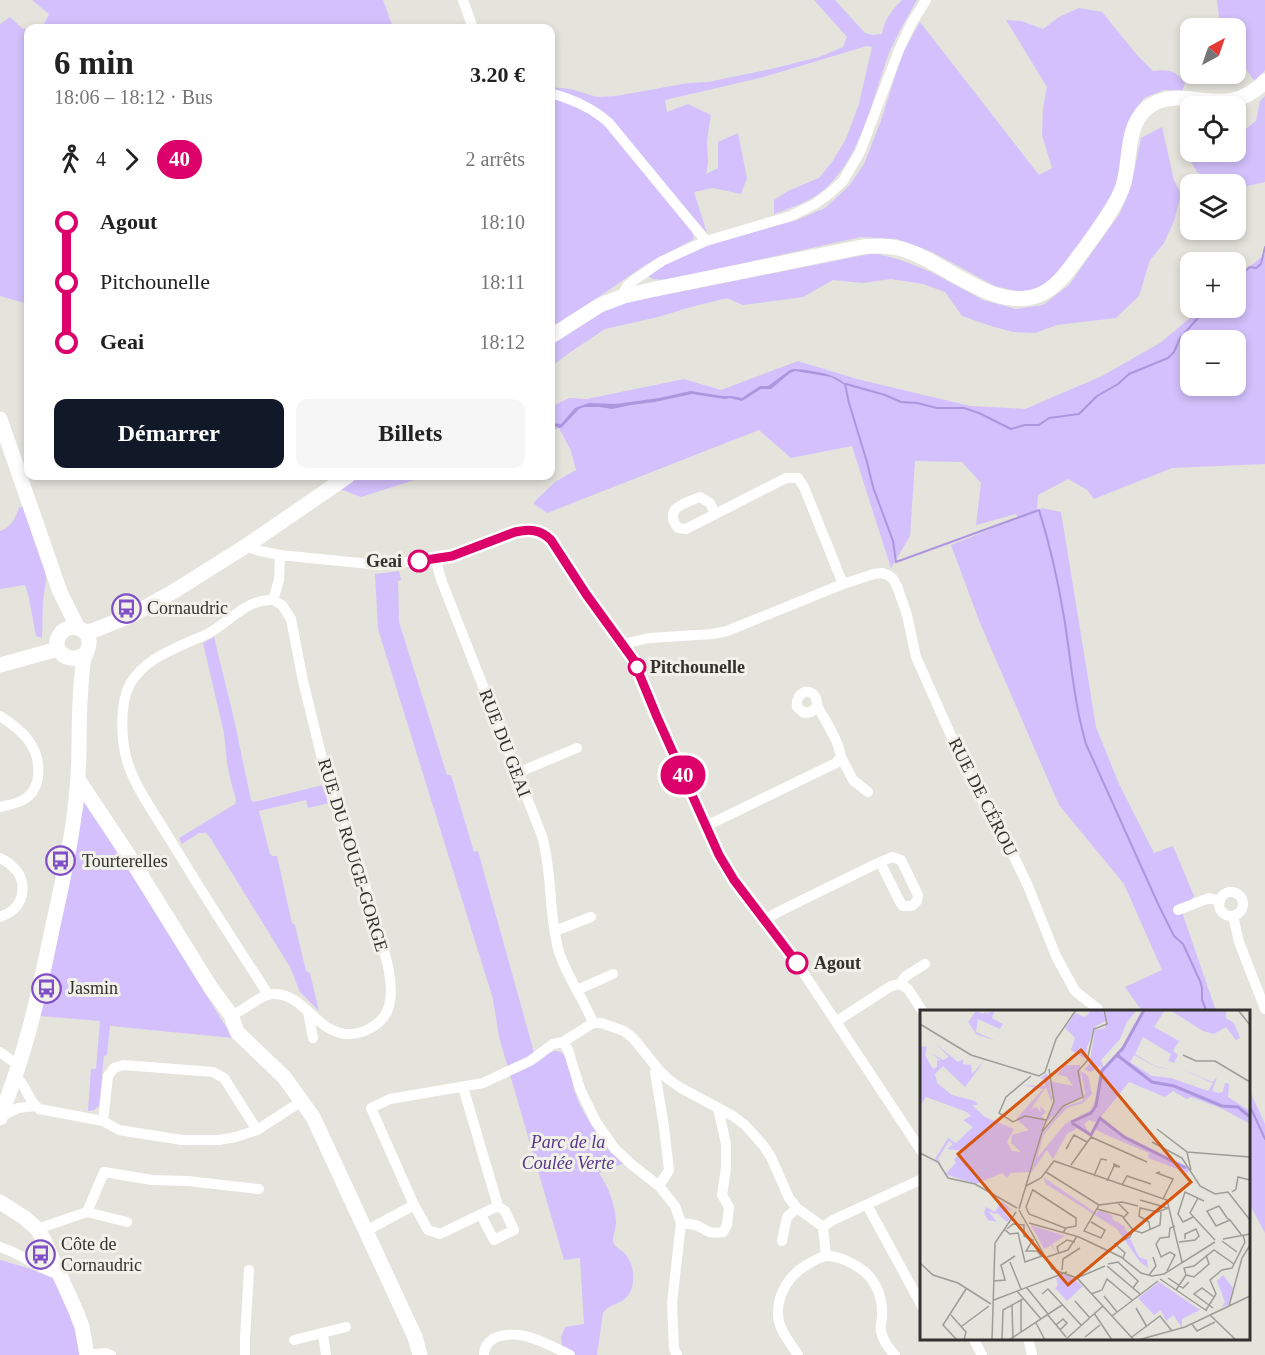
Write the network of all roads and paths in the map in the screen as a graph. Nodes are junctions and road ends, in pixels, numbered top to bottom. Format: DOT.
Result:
graph roads {
  1 [pos="463,0"];
  2 [pos="926,0"];
  3 [pos="472,24"];
  4 [pos="1265,81"];
  5 [pos="555,95"];
  6 [pos="706,242"];
  7 [pos="624,296"];
  8 [pos="555,334"];
  9 [pos="0,419"];
  10 [pos="342,480"];
  11 [pos="715,514"];
  12 [pos="249,544"];
  13 [pos="280,555"];
  14 [pos="435,559"];
  15 [pos="843,584"];
  16 [pos="273,600"];
  17 [pos="80,638"];
  18 [pos="649,639"];
  19 [pos="623,644"];
  20 [pos="64,654"];
  21 [pos="633,659"];
  22 [pos="0,665"];
  23 [pos="817,706"];
  24 [pos="0,716"];
  25 [pos="79,718"];
  26 [pos="577,748"];
  27 [pos="841,757"];
  28 [pos="518,773"];
  29 [pos="79,781"];
  30 [pos="868,792"];
  31 [pos="0,807"];
  32 [pos="706,826"];
  33 [pos="0,858"];
  34 [pos="880,862"];
  35 [pos="1220,901"];
  36 [pos="1178,910"];
  37 [pos="1233,916"];
  38 [pos="0,917"];
  39 [pos="591,917"];
  40 [pos="764,921"];
  41 [pos="555,931"];
  42 [pos="925,964"];
  43 [pos="613,974"];
  44 [pos="900,984"];
  45 [pos="577,990"];
  46 [pos="268,994"];
  47 [pos="307,1009"];
  48 [pos="1098,1009"];
  49 [pos="1265,1009"];
  50 [pos="922,1010"];
  51 [pos="231,1015"];
  52 [pos="837,1021"];
  53 [pos="593,1023"];
  54 [pos="312,1038"];
  55 [pos="563,1042"];
  56 [pos="0,1052"];
  57 [pos="658,1068"];
  58 [pos="17,1070"];
  59 [pos="463,1088"];
  60 [pos="302,1101"];
  61 [pos="35,1106"];
  62 [pos="718,1108"];
  63 [pos="0,1117"];
  64 [pos="103,1121"];
  65 [pos="257,1130"];
  66 [pos="920,1150"];
  67 [pos="920,1179"];
  68 [pos="659,1186"];
  69 [pos="259,1189"];
  70 [pos="0,1202"];
  71 [pos="414,1205"];
  72 [pos="867,1205"];
  73 [pos="498,1206"];
  74 [pos="797,1208"];
  75 [pos="87,1212"];
  76 [pos="481,1215"];
  77 [pos="127,1222"];
  78 [pos="681,1223"];
  79 [pos="823,1227"];
  80 [pos="36,1230"];
  81 [pos="366,1231"];
  82 [pos="782,1241"];
  83 [pos="0,1247"];
  84 [pos="826,1256"];
  85 [pos="249,1270"];
  86 [pos="58,1271"];
  87 [pos="920,1304"];
  88 [pos="346,1327"];
  89 [pos="323,1334"];
  90 [pos="294,1340"];
  91 [pos="974,1340"];
  92 [pos="1028,1340"];
  93 [pos="674,1353"];
  94 [pos="87,1355"];
  95 [pos="111,1355"];
  96 [pos="245,1355"];
  97 [pos="326,1355"];
  98 [pos="420,1355"];
  99 [pos="484,1355"];
  100 [pos="570,1355"];
  101 [pos="798,1355"];
  102 [pos="895,1355"];
  103 [pos="982,1355"];
  104 [pos="1032,1355"];
  1 -- 3 [label="street"];
  2 -- 6 [label="street"];
  4 -- 7 [label="street"];
  5 -- 6 [label="street"];
  6 -- 7 [label="street"];
  7 -- 8 [label="street"];
  9 -- 17 [label="street"];
  10 -- 12 [label="street"];
  11 -- 15 [label="street"];
  12 -- 13 [label="street"];
  12 -- 17 [label="street"];
  13 -- 14 [label="street"];
  13 -- 16 [label="street"];
  14 -- 19 [label="street"];
  14 -- 28 [label="street, RUE DU GEAI"];
  15 -- 18 [label="street"];
  15 -- 48 [label="street, RUE DE CÉROU"];
  16 -- 46 [label="street"];
  16 -- 47 [label="street, RUE DU ROUGE-GORGE"];
  17 -- 20 [label="street"];
  17 -- 20 [label="street"];
  17 -- 25 [label="street"];
  18 -- 19 [label="street"];
  18 -- 21 [label="street"];
  19 -- 21 [label="street"];
  20 -- 22 [label="street"];
  20 -- 25 [label="street"];
  21 -- 32 [label="street"];
  23 -- 27 [label="street"];
  24 -- 31 [label="street"];
  25 -- 29 [label="street"];
  26 -- 28 [label="street"];
  27 -- 30 [label="street"];
  27 -- 32 [label="street"];
  28 -- 41 [label="street, RUE DU GEAI"];
  29 -- 51 [label="street"];
  29 -- 58 [label="street"];
  32 -- 40 [label="street"];
  33 -- 38 [label="street"];
  34 -- 34 [label="street"];
  34 -- 40 [label="street"];
  35 -- 36 [label="street"];
  35 -- 37 [label="street"];
  35 -- 37 [label="street"];
  37 -- 49 [label="street"];
  39 -- 41 [label="street"];
  40 -- 52 [label="street"];
  41 -- 45 [label="street, RUE DU GEAI"];
  42 -- 44 [label="street"];
  43 -- 45 [label="street"];
  44 -- 50 [label="street"];
  44 -- 52 [label="street"];
  45 -- 53 [label="street, RUE DU GEAI"];
  46 -- 47 [label="street, RUE DU ROUGE-GORGE"];
  46 -- 51 [label="street"];
  47 -- 54 [label="street"];
  51 -- 60 [label="street"];
  52 -- 66 [label="street"];
  53 -- 55 [label="street"];
  53 -- 57 [label="street"];
  55 -- 59 [label="street"];
  55 -- 68 [label="street"];
  56 -- 58 [label="street"];
  57 -- 62 [label="street"];
  57 -- 68 [label="street"];
  58 -- 61 [label="street"];
  58 -- 63 [label="street"];
  59 -- 71 [label="street"];
  59 -- 73 [label="street"];
  60 -- 65 [label="street"];
  60 -- 81 [label="street"];
  61 -- 63 [label="street"];
  61 -- 64 [label="street"];
  62 -- 74 [label="street"];
  62 -- 78 [label="street"];
  64 -- 65 [label="street"];
  64 -- 65 [label="street"];
  67 -- 72 [label="street"];
  68 -- 78 [label="street"];
  69 -- 75 [label="street"];
  70 -- 80 [label="street"];
  71 -- 76 [label="street"];
  71 -- 81 [label="street"];
  72 -- 79 [label="street"];
  72 -- 87 [label="street"];
  73 -- 76 [label="street"];
  73 -- 76 [label="street"];
  74 -- 79 [label="street"];
  74 -- 82 [label="street"];
  75 -- 77 [label="street"];
  75 -- 80 [label="street"];
  78 -- 93 [label="street"];
  79 -- 84 [label="street"];
  80 -- 86 [label="street"];
  81 -- 98 [label="street"];
  83 -- 86 [label="street"];
  84 -- 101 [label="street"];
  84 -- 102 [label="street"];
  85 -- 96 [label="street"];
  86 -- 94 [label="street"];
  88 -- 89 [label="street"];
  89 -- 90 [label="street"];
  89 -- 97 [label="street"];
  91 -- 103 [label="street"];
  92 -- 104 [label="street"];
  94 -- 95 [label="street"];
  99 -- 100 [label="street"];
}
